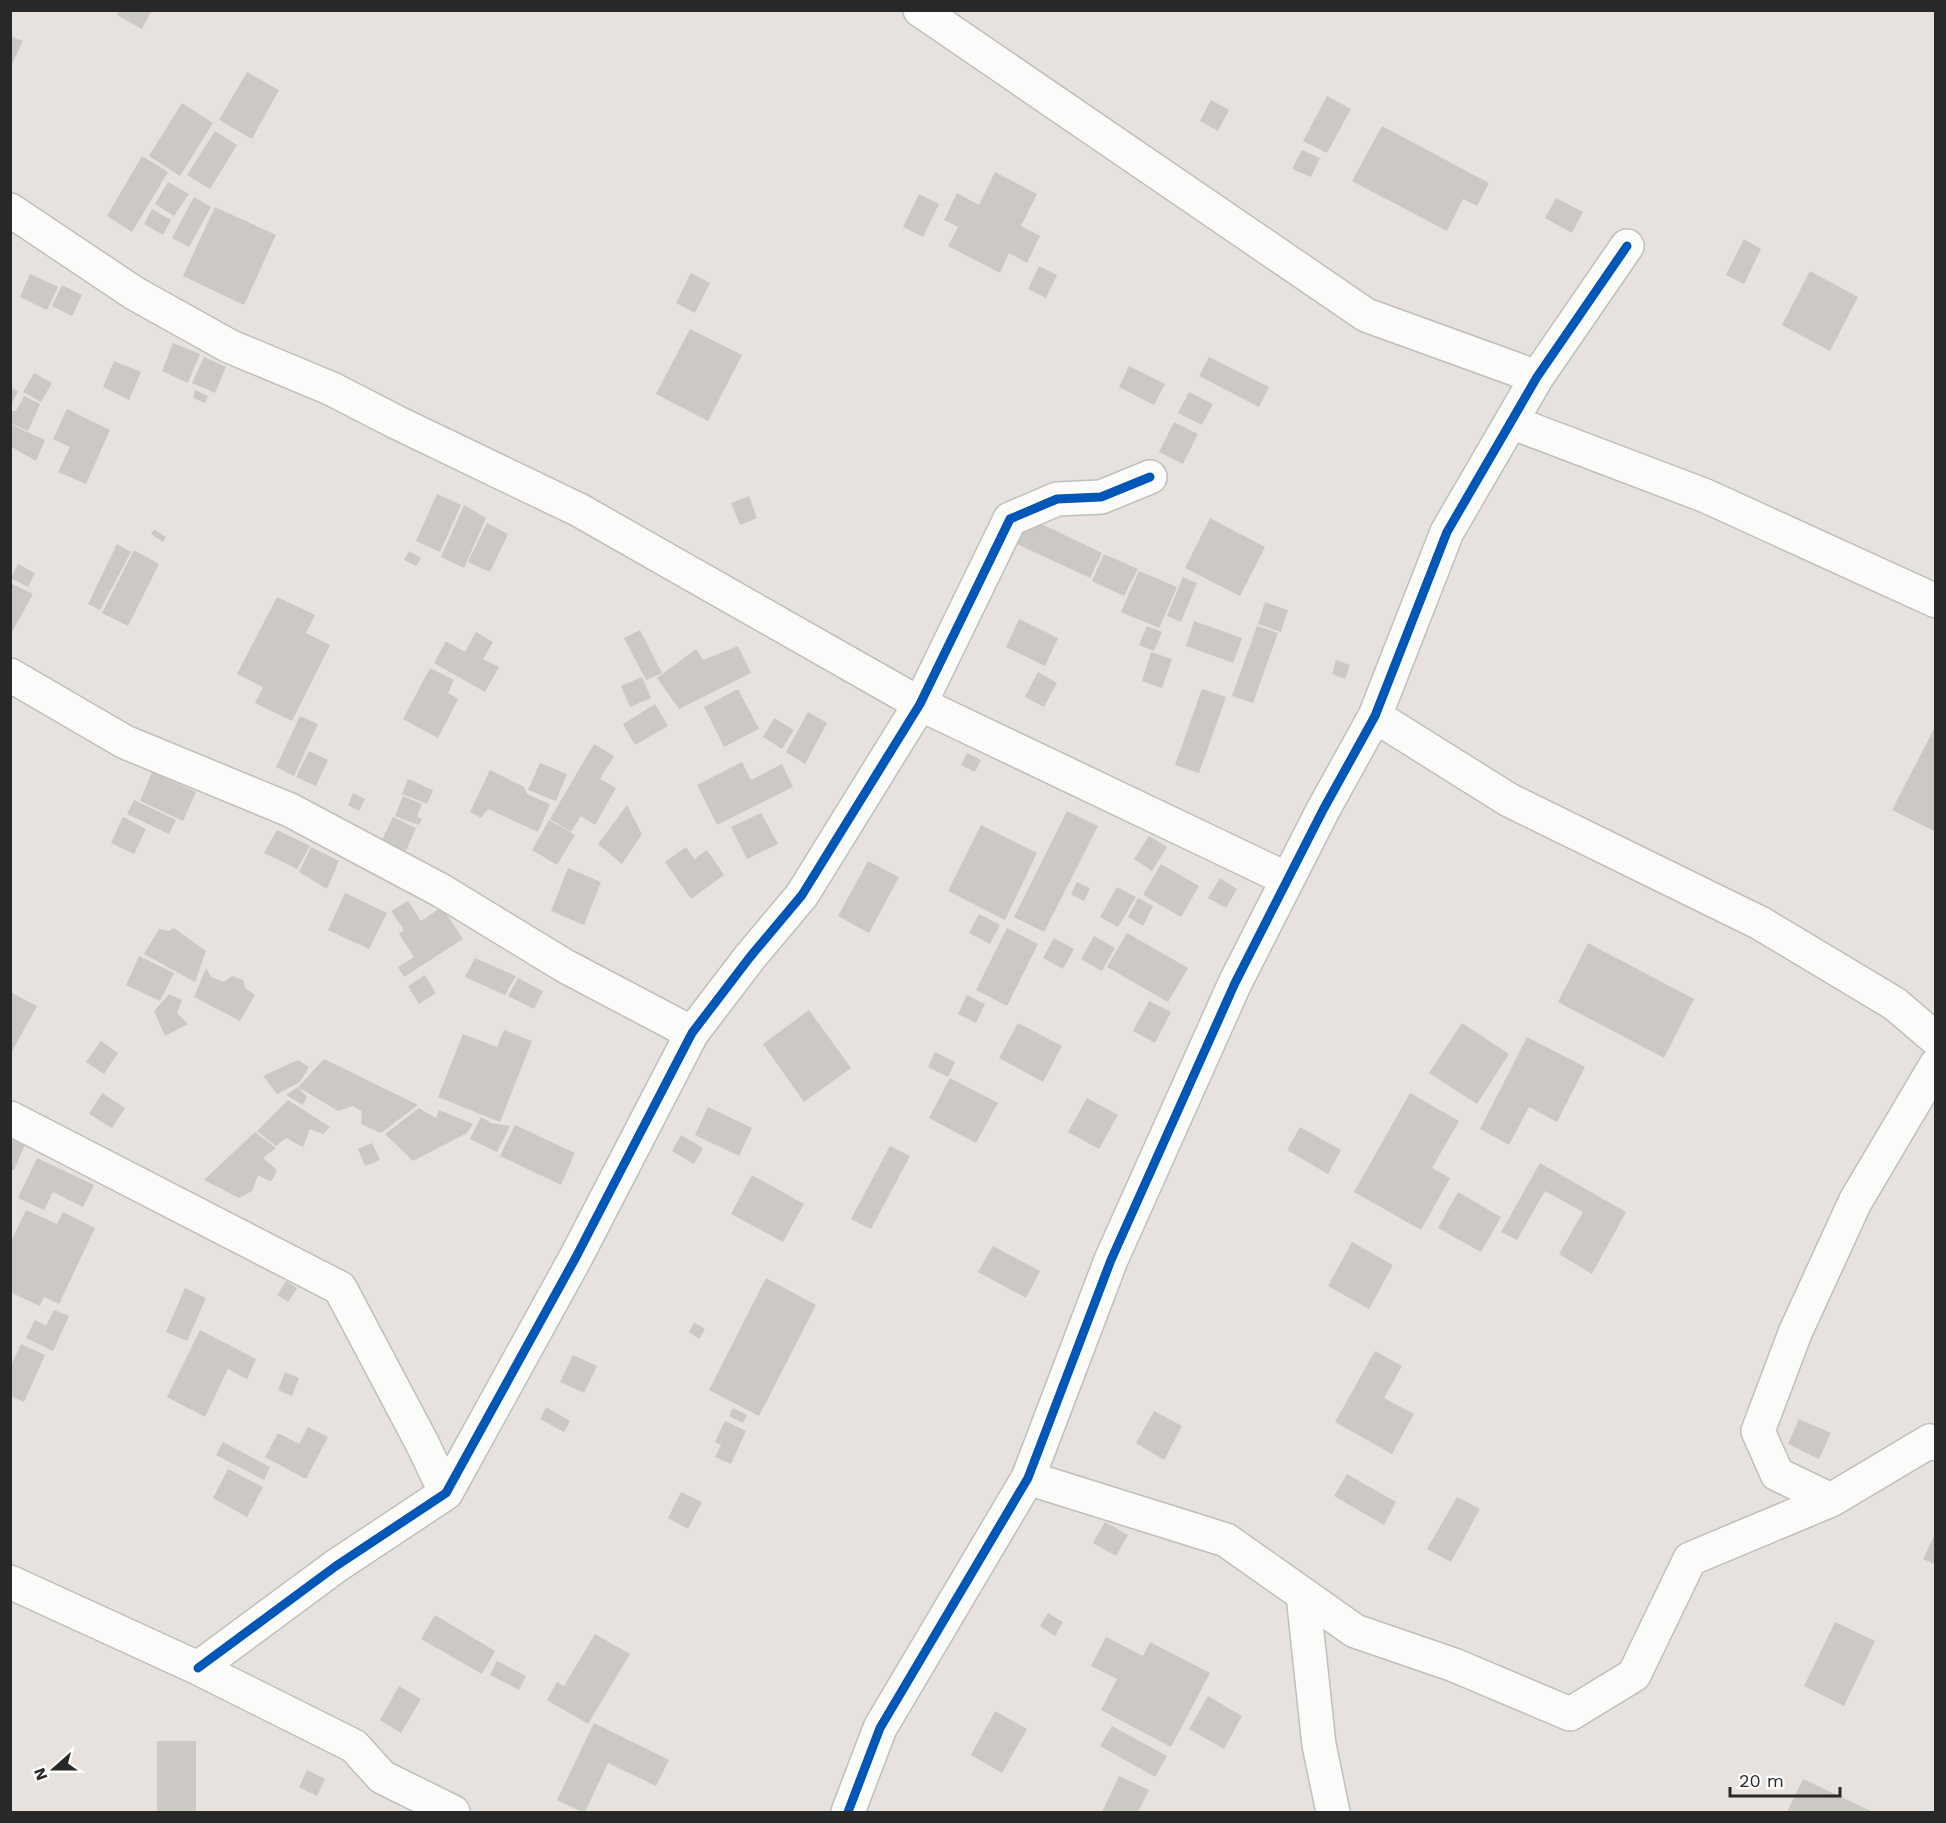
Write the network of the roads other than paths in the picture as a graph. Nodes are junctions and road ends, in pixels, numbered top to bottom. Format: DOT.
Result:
graph roads {
  1 [pos="920,10"];
  2 [pos="10,210"];
  3 [pos="1627,246"];
  4 [pos="1537,377"];
  5 [pos="1511,422"];
  6 [pos="1150,477"];
  7 [pos="1935,601"];
  8 [pos="10,675"];
  9 [pos="920,704"];
  10 [pos="1375,716"];
  11 [pos="1287,879"];
  12 [pos="692,1034"];
  13 [pos="1935,1039"];
  14 [pos="1935,1065"];
  15 [pos="10,1118"];
  16 [pos="1935,1444"];
  17 [pos="1028,1478"];
  18 [pos="446,1493"];
  19 [pos="1831,1500"];
  20 [pos="10,1582"];
  21 [pos="1303,1595"];
  22 [pos="198,1668"];
  23 [pos="453,1812"];
  24 [pos="848,1812"];
  25 [pos="1333,1812"];
  1 -- 4 [label="street"];
  2 -- 9 [label="street"];
  3 -- 4 [label="street"];
  4 -- 5 [label="street"];
  5 -- 7 [label="street"];
  5 -- 10 [label="street"];
  6 -- 9 [label="street"];
  8 -- 12 [label="street"];
  9 -- 11 [label="street"];
  9 -- 12 [label="street"];
  10 -- 11 [label="street"];
  10 -- 13 [label="street"];
  11 -- 17 [label="street"];
  12 -- 18 [label="street"];
  14 -- 19 [label="street"];
  15 -- 18 [label="street"];
  16 -- 19 [label="street"];
  17 -- 21 [label="street"];
  17 -- 24 [label="street"];
  18 -- 22 [label="street"];
  19 -- 21 [label="street"];
  20 -- 22 [label="street"];
  21 -- 25 [label="street"];
  22 -- 23 [label="street"];
}
